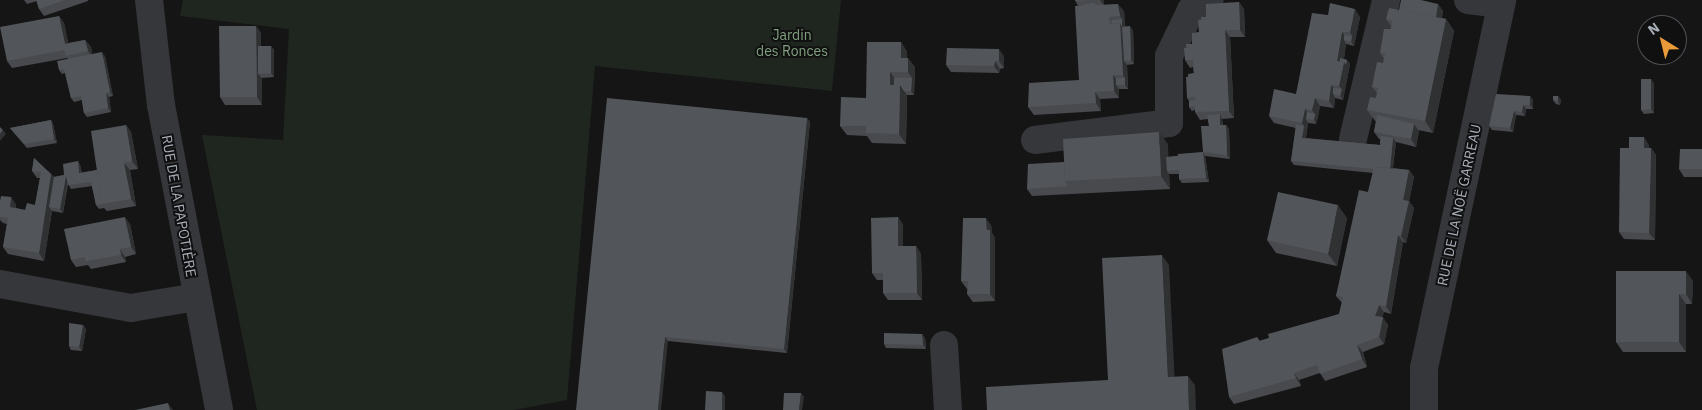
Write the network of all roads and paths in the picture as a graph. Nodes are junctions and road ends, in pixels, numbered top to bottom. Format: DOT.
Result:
graph roads {
  1 [pos="149,0"];
  2 [pos="1210,0"];
  3 [pos="1386,0"];
  4 [pos="1468,0"];
  5 [pos="1502,2"];
  6 [pos="1353,139"];
  7 [pos="1035,140"];
  8 [pos="0,284"];
  9 [pos="196,297"];
  10 [pos="944,345"];
  11 [pos="219,410"];
  12 [pos="948,410"];
  13 [pos="1424,410"];
  1 -- 9 [label="street, RUE DE LA PAPOTIÈRE"];
  2 -- 7 [label="street"];
  3 -- 6 [label="street"];
  4 -- 5 [label="street"];
  5 -- 13 [label="street, RUE DE LA NOË GARREAU"];
  8 -- 9 [label="street"];
  9 -- 11 [label="street, RUE DE LA PAPOTIÈRE"];
  10 -- 12 [label="street"];
}
